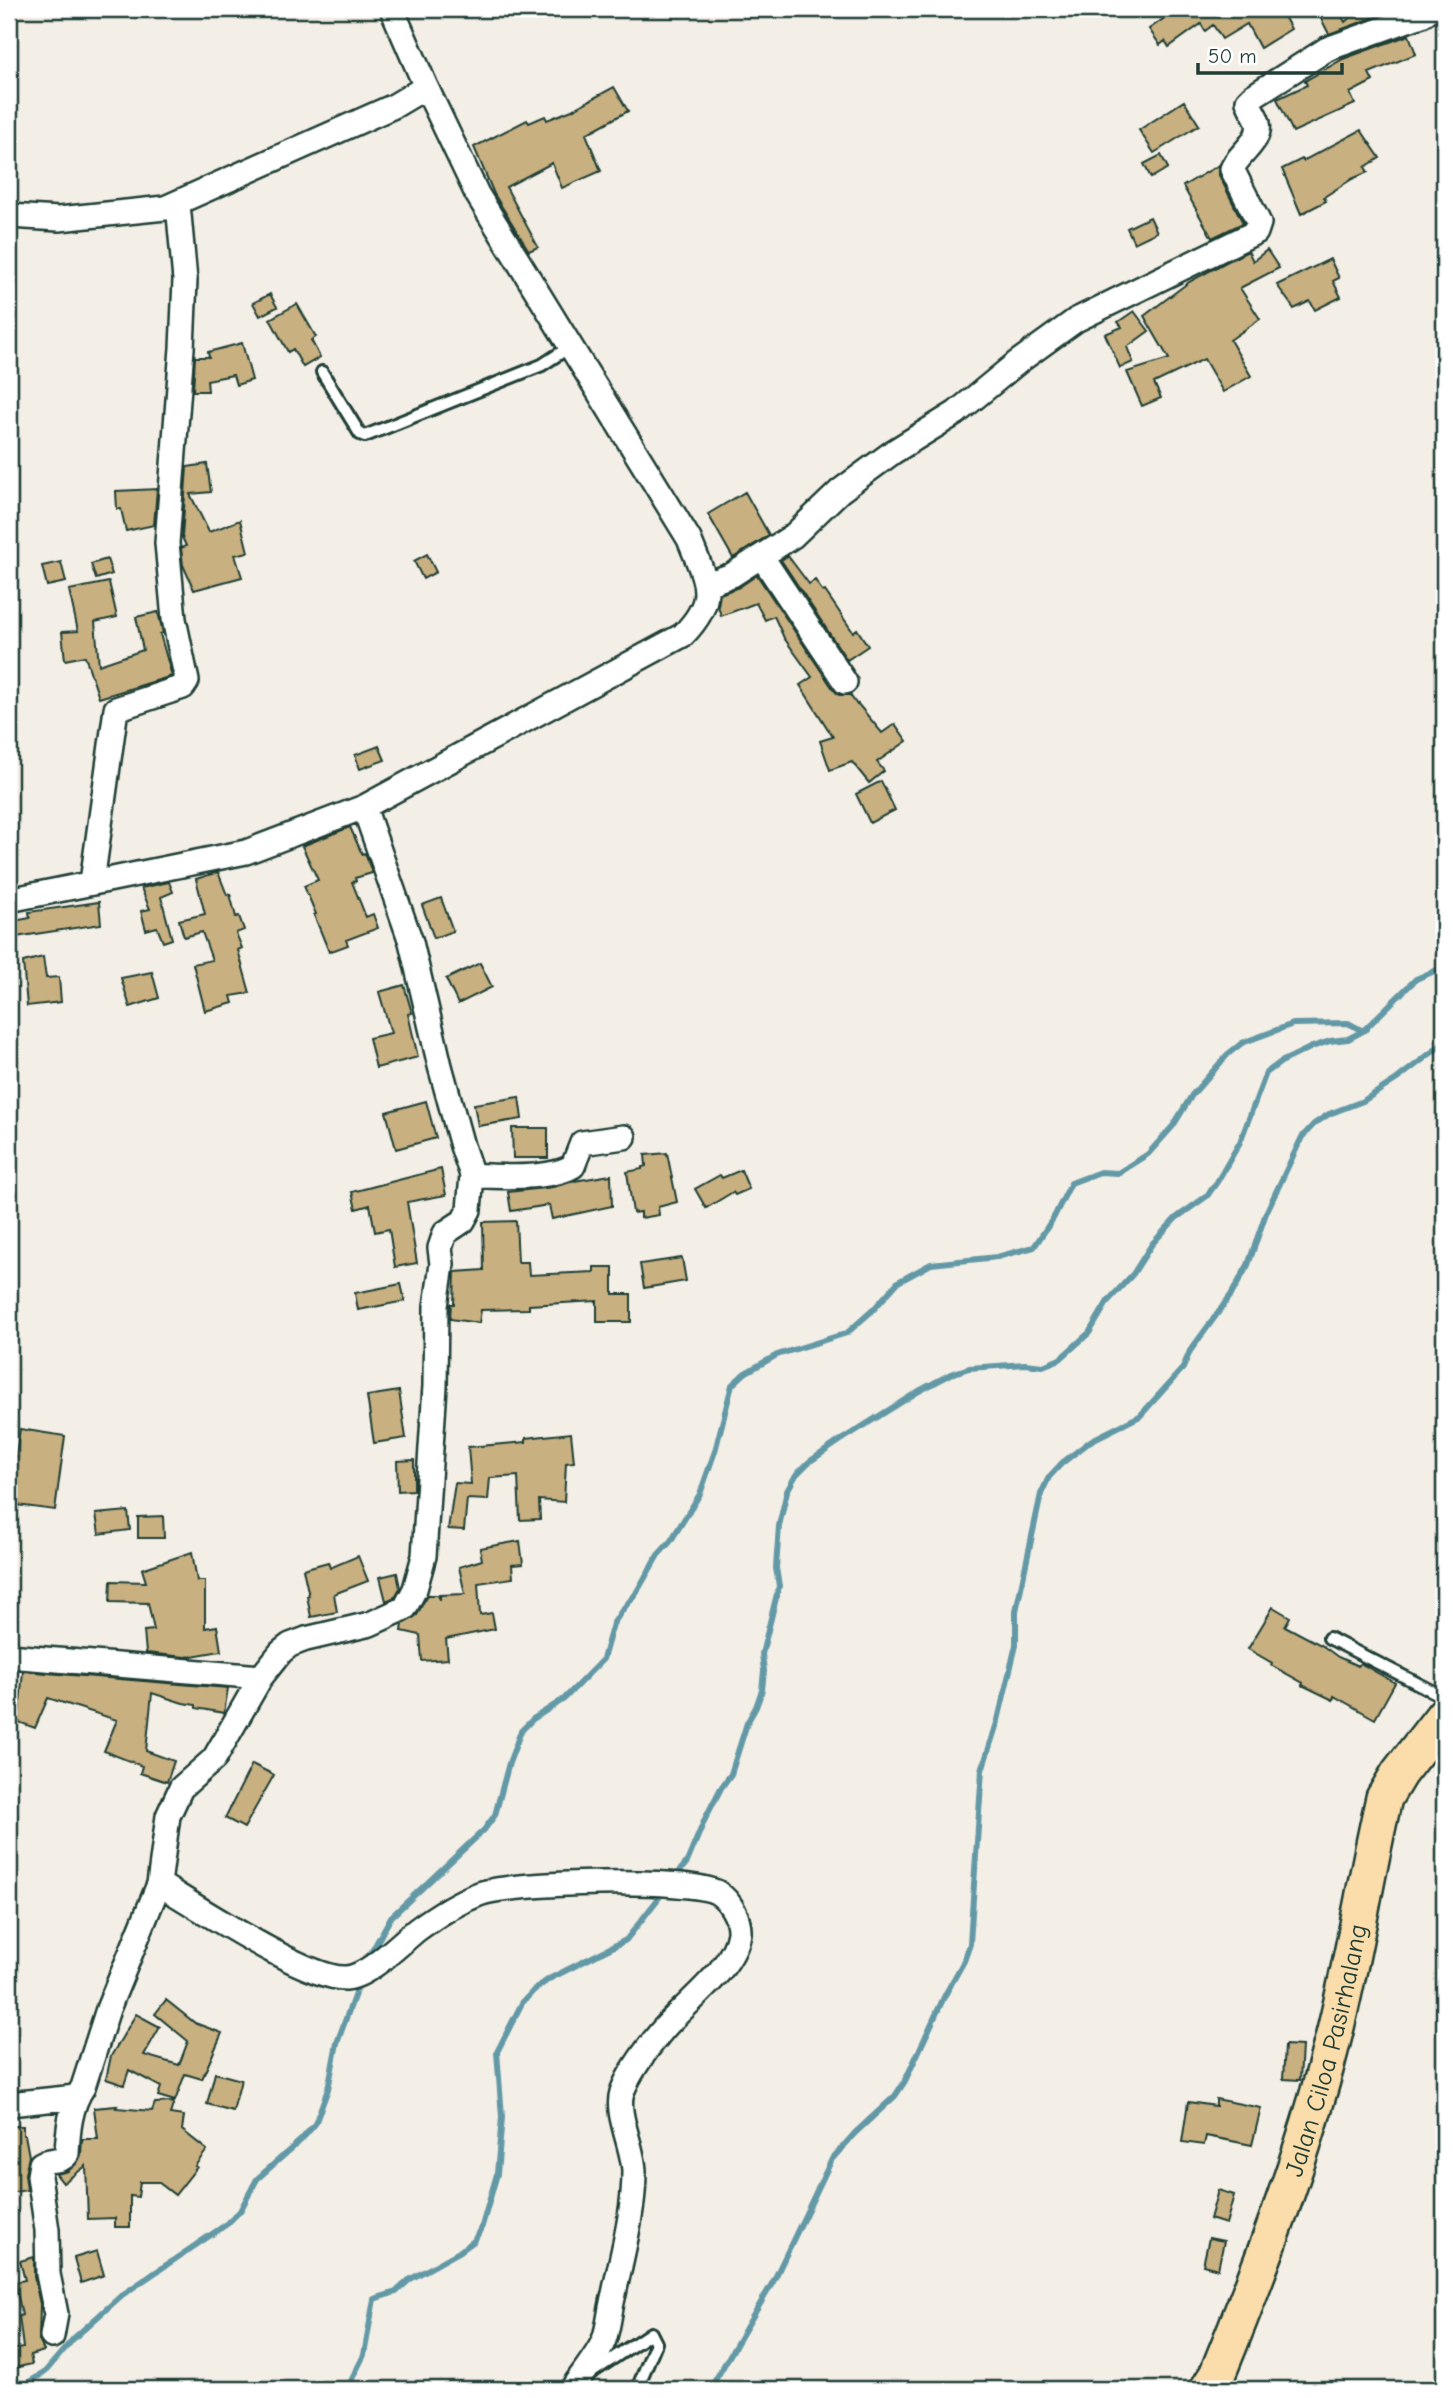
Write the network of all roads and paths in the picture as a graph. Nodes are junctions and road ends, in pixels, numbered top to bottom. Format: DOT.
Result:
graph roads {
  1 [pos="392,9"];
  2 [pos="1431,9"];
  3 [pos="426,87"];
  4 [pos="178,204"];
  5 [pos="9,216"];
  6 [pos="571,346"];
  7 [pos="323,372"];
  8 [pos="762,557"];
  9 [pos="707,584"];
  10 [pos="845,682"];
  11 [pos="364,807"];
  12 [pos="92,883"];
  13 [pos="9,900"];
  14 [pos="624,1137"];
  15 [pos="472,1175"];
  16 [pos="1329,1638"];
  17 [pos="9,1656"];
  18 [pos="261,1677"];
  19 [pos="1444,1696"];
  20 [pos="1444,1715"];
  21 [pos="159,1884"];
  22 [pos="76,2097"];
  23 [pos="9,2104"];
  24 [pos="52,2336"];
  25 [pos="575,2386"];
  26 [pos="636,2389"];
  27 [pos="1208,2389"];
  1 -- 3 [label="street"];
  2 -- 8 [label="street"];
  3 -- 4 [label="street"];
  3 -- 6 [label="street"];
  4 -- 5 [label="street"];
  4 -- 12 [label="street"];
  6 -- 7 [label="lane"];
  6 -- 9 [label="street"];
  8 -- 9 [label="street"];
  8 -- 10 [label="street"];
  9 -- 11 [label="street"];
  11 -- 12 [label="street"];
  11 -- 15 [label="street"];
  12 -- 13 [label="street"];
  14 -- 15 [label="street"];
  15 -- 18 [label="street"];
  16 -- 19 [label="lane"];
  17 -- 18 [label="street"];
  18 -- 21 [label="street"];
  20 -- 27 [label="main road, Jalan Ciloa Pasirhalang"];
  21 -- 22 [label="street"];
  21 -- 25 [label="street"];
  22 -- 23 [label="street"];
  22 -- 24 [label="street"];
  25 -- 26 [label="lane"];
}
